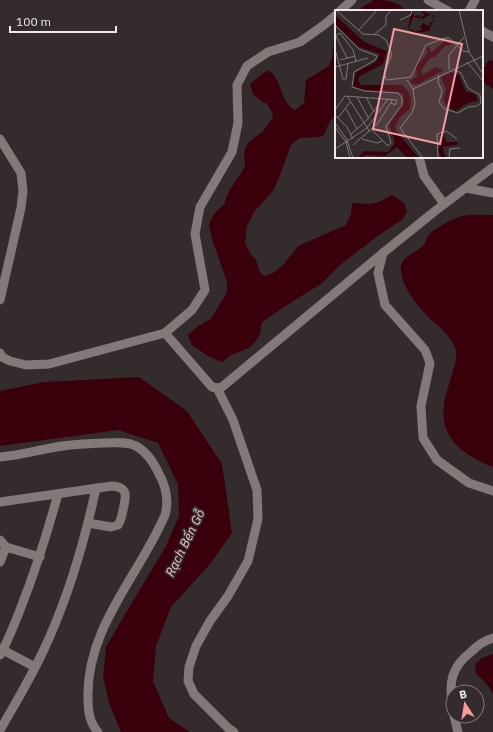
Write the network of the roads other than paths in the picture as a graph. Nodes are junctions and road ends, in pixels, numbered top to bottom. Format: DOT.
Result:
graph roads {
  1 [pos="352,0"];
  2 [pos="428,0"];
  3 [pos="475,0"];
  4 [pos="341,10"];
  5 [pos="446,10"];
  6 [pos="470,10"];
  7 [pos="335,16"];
  8 [pos="483,32"];
  9 [pos="493,37"];
  10 [pos="0,139"];
  11 [pos="419,158"];
  12 [pos="493,167"];
  13 [pos="466,188"];
  14 [pos="493,193"];
  15 [pos="444,204"];
  16 [pos="382,253"];
  17 [pos="0,300"];
  18 [pos="165,333"];
  19 [pos="0,353"];
  20 [pos="217,388"];
  21 [pos="0,457"];
  22 [pos="96,488"];
  23 [pos="493,491"];
  24 [pos="58,494"];
  25 [pos="0,502"];
  26 [pos="88,523"];
  27 [pos="3,544"];
  28 [pos="40,557"];
  29 [pos="0,562"];
  30 [pos="493,638"];
  31 [pos="1,653"];
  32 [pos="35,667"];
  33 [pos="451,684"];
  34 [pos="0,730"];
  35 [pos="98,732"];
  36 [pos="234,732"];
  1 -- 4 [label="street"];
  2 -- 5 [label="street"];
  3 -- 6 [label="street"];
  7 -- 18 [label="street"];
  8 -- 9 [label="street"];
  10 -- 17 [label="street"];
  11 -- 15 [label="street"];
  12 -- 13 [label="street"];
  13 -- 14 [label="street"];
  13 -- 15 [label="street"];
  15 -- 16 [label="street"];
  16 -- 20 [label="street"];
  16 -- 23 [label="street"];
  18 -- 19 [label="street"];
  18 -- 20 [label="street"];
  20 -- 36 [label="street"];
  21 -- 35 [label="street"];
  22 -- 24 [label="street"];
  22 -- 26 [label="street"];
  22 -- 26 [label="street"];
  24 -- 25 [label="street"];
  24 -- 28 [label="street"];
  26 -- 32 [label="street"];
  27 -- 28 [label="street"];
  27 -- 29 [label="street"];
  28 -- 31 [label="street"];
  30 -- 33 [label="street"];
  31 -- 32 [label="street"];
  32 -- 34 [label="street"];
}
